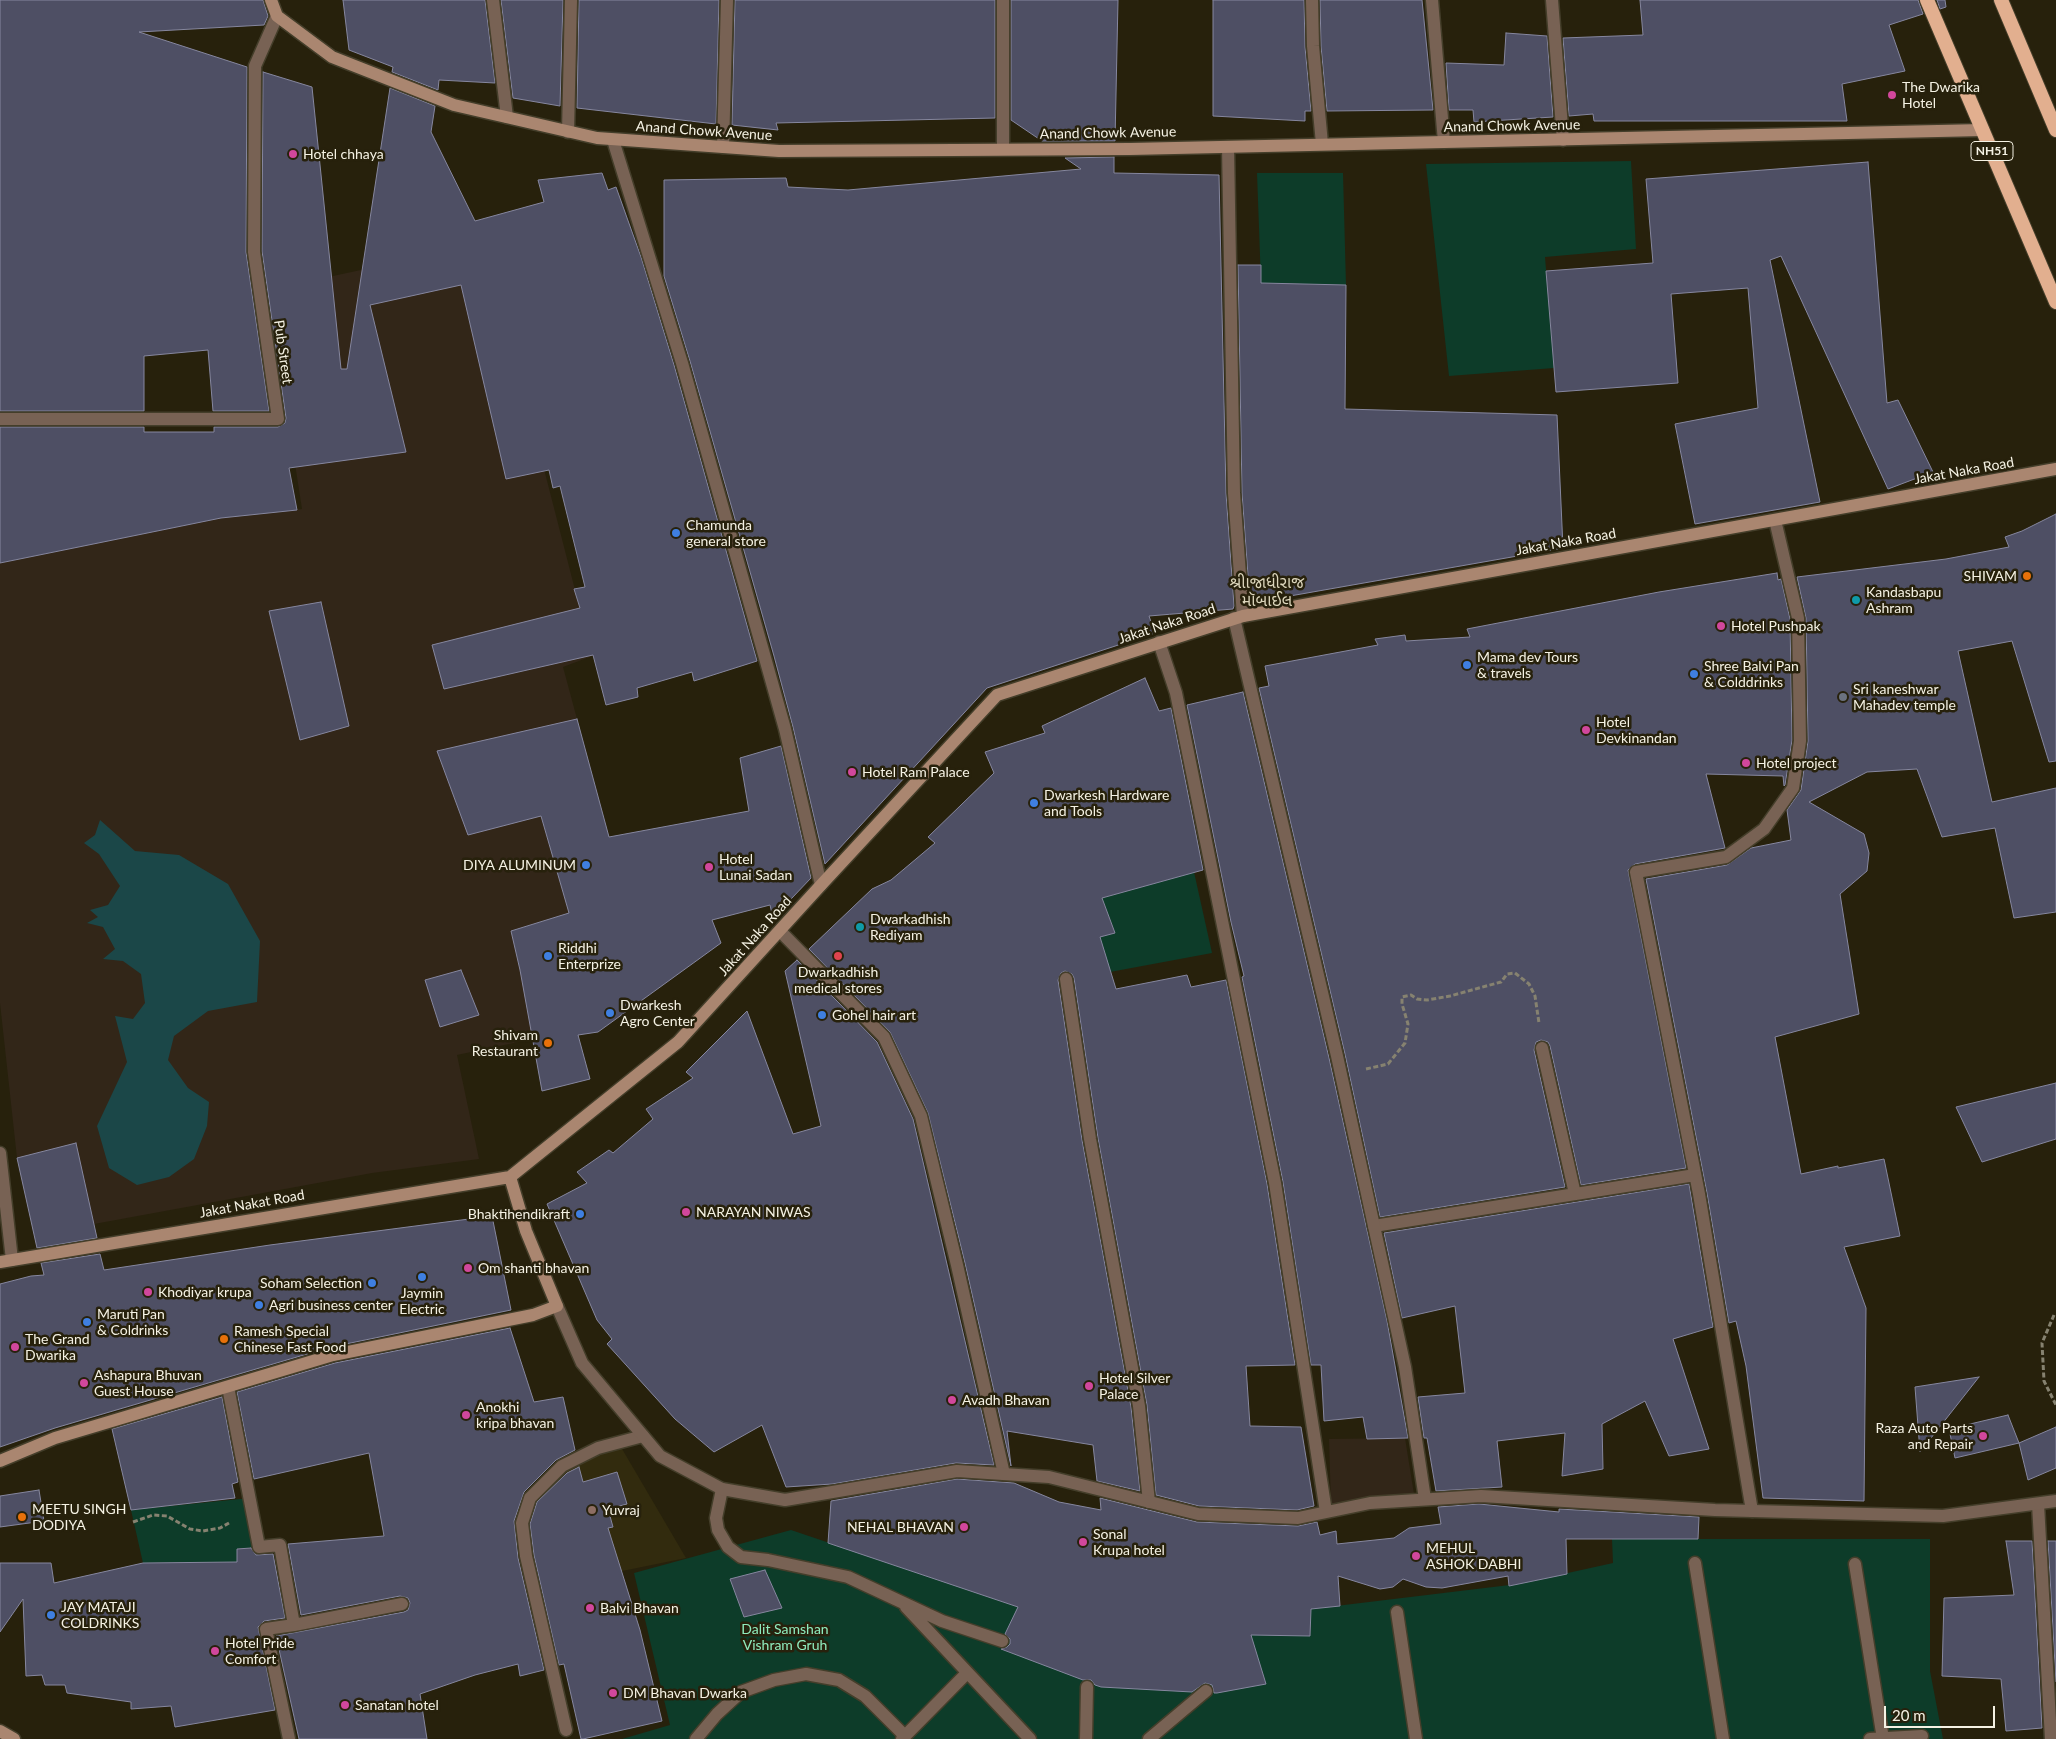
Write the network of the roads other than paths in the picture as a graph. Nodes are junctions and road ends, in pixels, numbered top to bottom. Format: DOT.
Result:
graph roads {
  1 [pos="271,0"];
  2 [pos="493,0"];
  3 [pos="571,0"];
  4 [pos="727,0"];
  5 [pos="1003,0"];
  6 [pos="1312,0"];
  7 [pos="1432,0"];
  8 [pos="1552,0"];
  9 [pos="1927,0"];
  10 [pos="2000,0"];
  11 [pos="277,16"];
  12 [pos="507,117"];
  13 [pos="1983,130"];
  14 [pos="2056,130"];
  15 [pos="568,132"];
  16 [pos="613,140"];
  17 [pos="1563,140"];
  18 [pos="1444,142"];
  19 [pos="1322,144"];
  20 [pos="723,147"];
  21 [pos="1228,147"];
  22 [pos="1003,149"];
  23 [pos="2056,302"];
  24 [pos="0,419"];
  25 [pos="2056,469"];
  26 [pos="1775,520"];
  27 [pos="1239,617"];
  28 [pos="1160,642"];
  29 [pos="821,884"];
  30 [pos="780,931"];
  31 [pos="1066,979"];
  32 [pos="1542,1048"];
  33 [pos="0,1152"];
  34 [pos="1695,1175"];
  35 [pos="510,1177"];
  36 [pos="1575,1194"];
  37 [pos="1374,1226"];
  38 [pos="6,1261"];
  39 [pos="557,1306"];
  40 [pos="228,1386"];
  41 [pos="643,1436"];
  42 [pos="0,1461"];
  43 [pos="1004,1474"];
  44 [pos="722,1489"];
  45 [pos="1425,1499"];
  46 [pos="2056,1501"];
  47 [pos="1149,1502"];
  48 [pos="2038,1504"];
  49 [pos="1752,1511"];
  50 [pos="1326,1512"];
  51 [pos="1695,1563"];
  52 [pos="1855,1564"];
  53 [pos="901,1601"];
  54 [pos="402,1604"];
  55 [pos="1397,1612"];
  56 [pos="294,1625"];
  57 [pos="1002,1641"];
  58 [pos="968,1673"];
  59 [pos="1088,1687"];
  60 [pos="1206,1691"];
  61 [pos="566,1730"];
  62 [pos="0,1731"];
  63 [pos="1922,1736"];
  64 [pos="903,1738"];
  65 [pos="14,1739"];
  66 [pos="289,1739"];
  67 [pos="696,1739"];
  68 [pos="1030,1739"];
  69 [pos="1086,1739"];
  70 [pos="1149,1739"];
  71 [pos="1416,1739"];
  72 [pos="1723,1739"];
  73 [pos="1878,1739"];
  74 [pos="2051,1739"];
  1 -- 11 [label="main road"];
  2 -- 12 [label="street"];
  3 -- 15 [label="street"];
  4 -- 20 [label="street"];
  5 -- 22 [label="street"];
  6 -- 19 [label="street"];
  7 -- 18 [label="street"];
  8 -- 17 [label="street"];
  9 -- 13 [label="highway, NH51"];
  10 -- 14 [label="highway"];
  11 -- 12 [label="main road, Anand Chowk Avenue"];
  11 -- 24 [label="street, Pub Street"];
  12 -- 15 [label="main road, Anand Chowk Avenue"];
  13 -- 17 [label="main road, Anand Chowk Avenue"];
  13 -- 23 [label="highway, NH51"];
  15 -- 16 [label="main road, Anand Chowk Avenue"];
  16 -- 20 [label="main road, Anand Chowk Avenue"];
  16 -- 29 [label="street"];
  17 -- 18 [label="main road, Anand Chowk Avenue"];
  18 -- 19 [label="main road, Anand Chowk Avenue"];
  19 -- 21 [label="main road, Anand Chowk Avenue"];
  20 -- 22 [label="main road, Anand Chowk Avenue"];
  21 -- 22 [label="main road, Anand Chowk Avenue"];
  21 -- 27 [label="street"];
  25 -- 26 [label="main road, Jakat Naka Road"];
  26 -- 27 [label="main road, Jakat Naka Road"];
  26 -- 34 [label="street"];
  27 -- 28 [label="main road, Jakat Naka Road"];
  27 -- 37 [label="street"];
  28 -- 29 [label="main road, Jakat Naka Road"];
  28 -- 50 [label="street"];
  29 -- 30 [label="main road, Jakat Naka Road"];
  30 -- 35 [label="main road, Jakat Naka Road"];
  30 -- 43 [label="street"];
  31 -- 47 [label="street"];
  32 -- 36 [label="street"];
  33 -- 38 [label="street"];
  34 -- 36 [label="street"];
  34 -- 49 [label="street"];
  35 -- 38 [label="main road, Jakat Nakat Road"];
  35 -- 39 [label="main road"];
  36 -- 37 [label="street"];
  37 -- 45 [label="street"];
  39 -- 40 [label="main road"];
  39 -- 41 [label="street"];
  40 -- 42 [label="main road"];
  40 -- 56 [label="street"];
  41 -- 44 [label="street"];
  41 -- 61 [label="street"];
  43 -- 44 [label="street"];
  43 -- 47 [label="street"];
  44 -- 53 [label="street"];
  45 -- 49 [label="street"];
  45 -- 50 [label="street"];
  46 -- 48 [label="street"];
  47 -- 50 [label="street"];
  48 -- 49 [label="street"];
  48 -- 74 [label="street"];
  51 -- 72 [label="street"];
  52 -- 73 [label="street"];
  53 -- 57 [label="street"];
  53 -- 58 [label="street"];
  54 -- 56 [label="street"];
  55 -- 71 [label="street"];
  56 -- 66 [label="street"];
  58 -- 64 [label="street"];
  58 -- 68 [label="street"];
  59 -- 69 [label="street"];
  60 -- 70 [label="street"];
  62 -- 65 [label="main road"];
  63 -- 73 [label="street"];
  64 -- 67 [label="street"];
}
